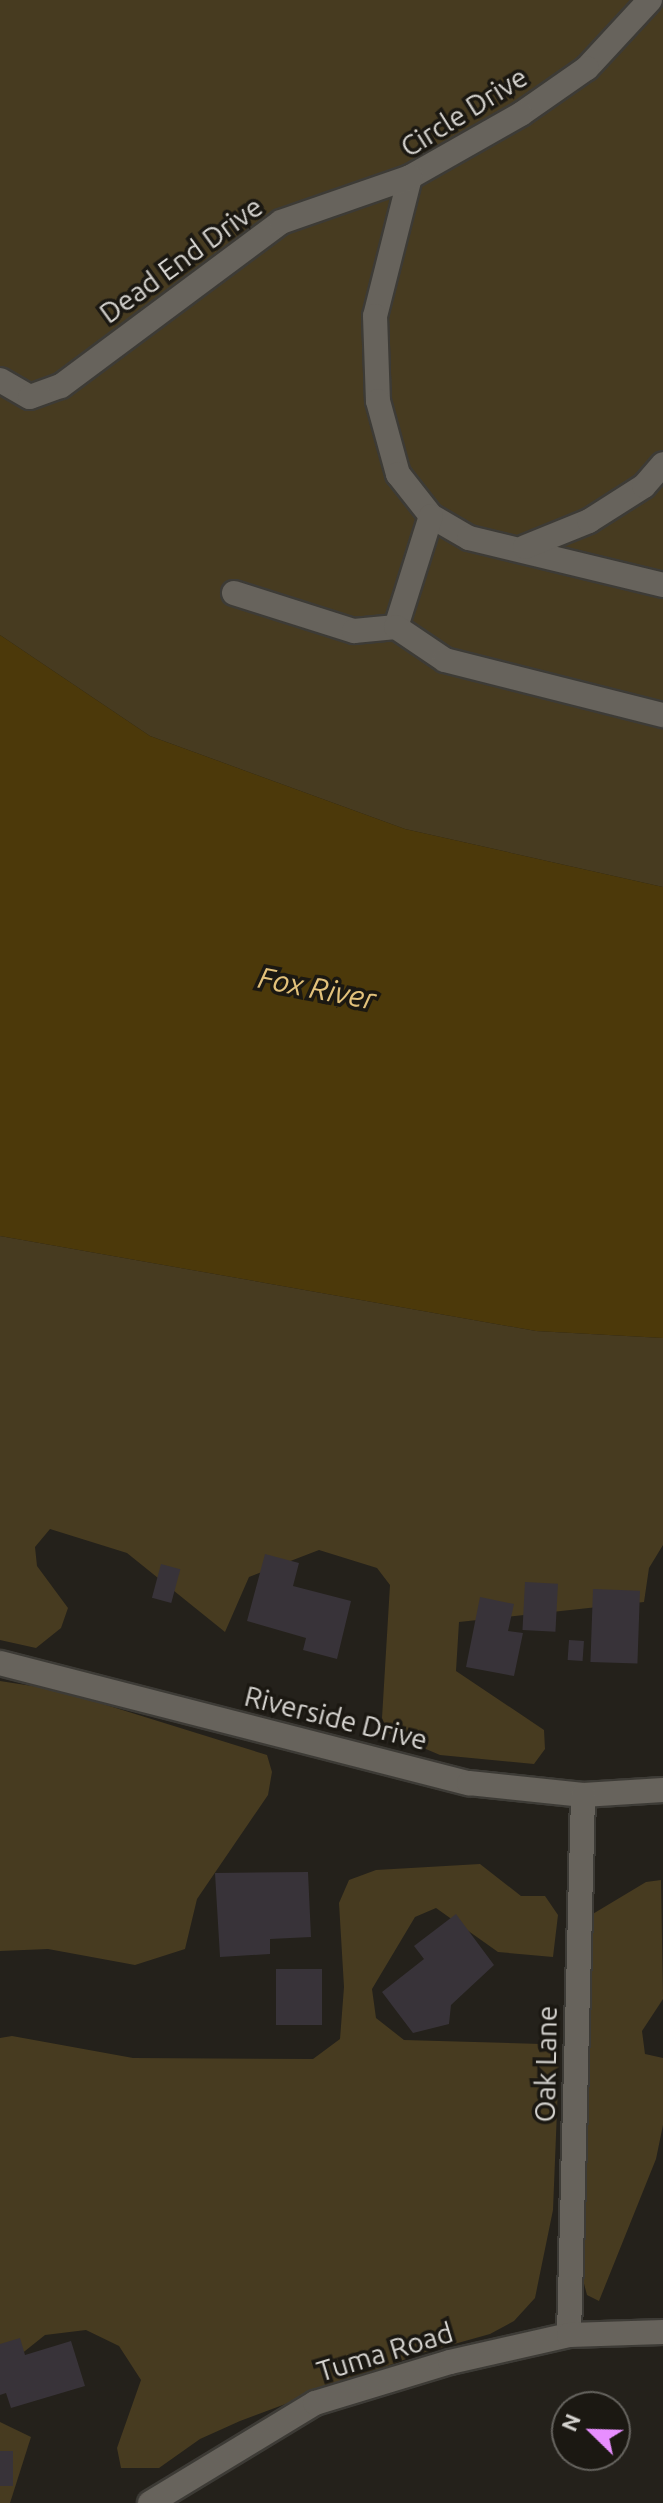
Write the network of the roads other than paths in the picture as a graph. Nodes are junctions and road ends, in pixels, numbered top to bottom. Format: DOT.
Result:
graph roads {
  1 [pos="643,1"];
  2 [pos="410,177"];
  3 [pos="0,380"];
  4 [pos="663,464"];
  5 [pos="431,516"];
  6 [pos="525,547"];
  7 [pos="663,585"];
  8 [pos="234,593"];
  9 [pos="396,627"];
  10 [pos="663,715"];
  11 [pos="0,1663"];
  12 [pos="663,1790"];
  13 [pos="583,1795"];
  14 [pos="663,2332"];
  15 [pos="569,2335"];
  16 [pos="150,2503"];
  1 -- 2 [label="street, Circle Drive"];
  2 -- 3 [label="street, Dead End Drive"];
  2 -- 5 [label="street, Circle Drive"];
  4 -- 6 [label="street"];
  5 -- 6 [label="street, Circle Drive"];
  5 -- 9 [label="street"];
  6 -- 7 [label="street, Circle Drive"];
  8 -- 9 [label="street"];
  9 -- 10 [label="street"];
  11 -- 13 [label="street, Riverside Drive"];
  12 -- 13 [label="street, Riverside Drive"];
  13 -- 15 [label="street, Oak Lane"];
  14 -- 15 [label="street, Tuma Road"];
  15 -- 16 [label="street, Tuma Road"];
}
